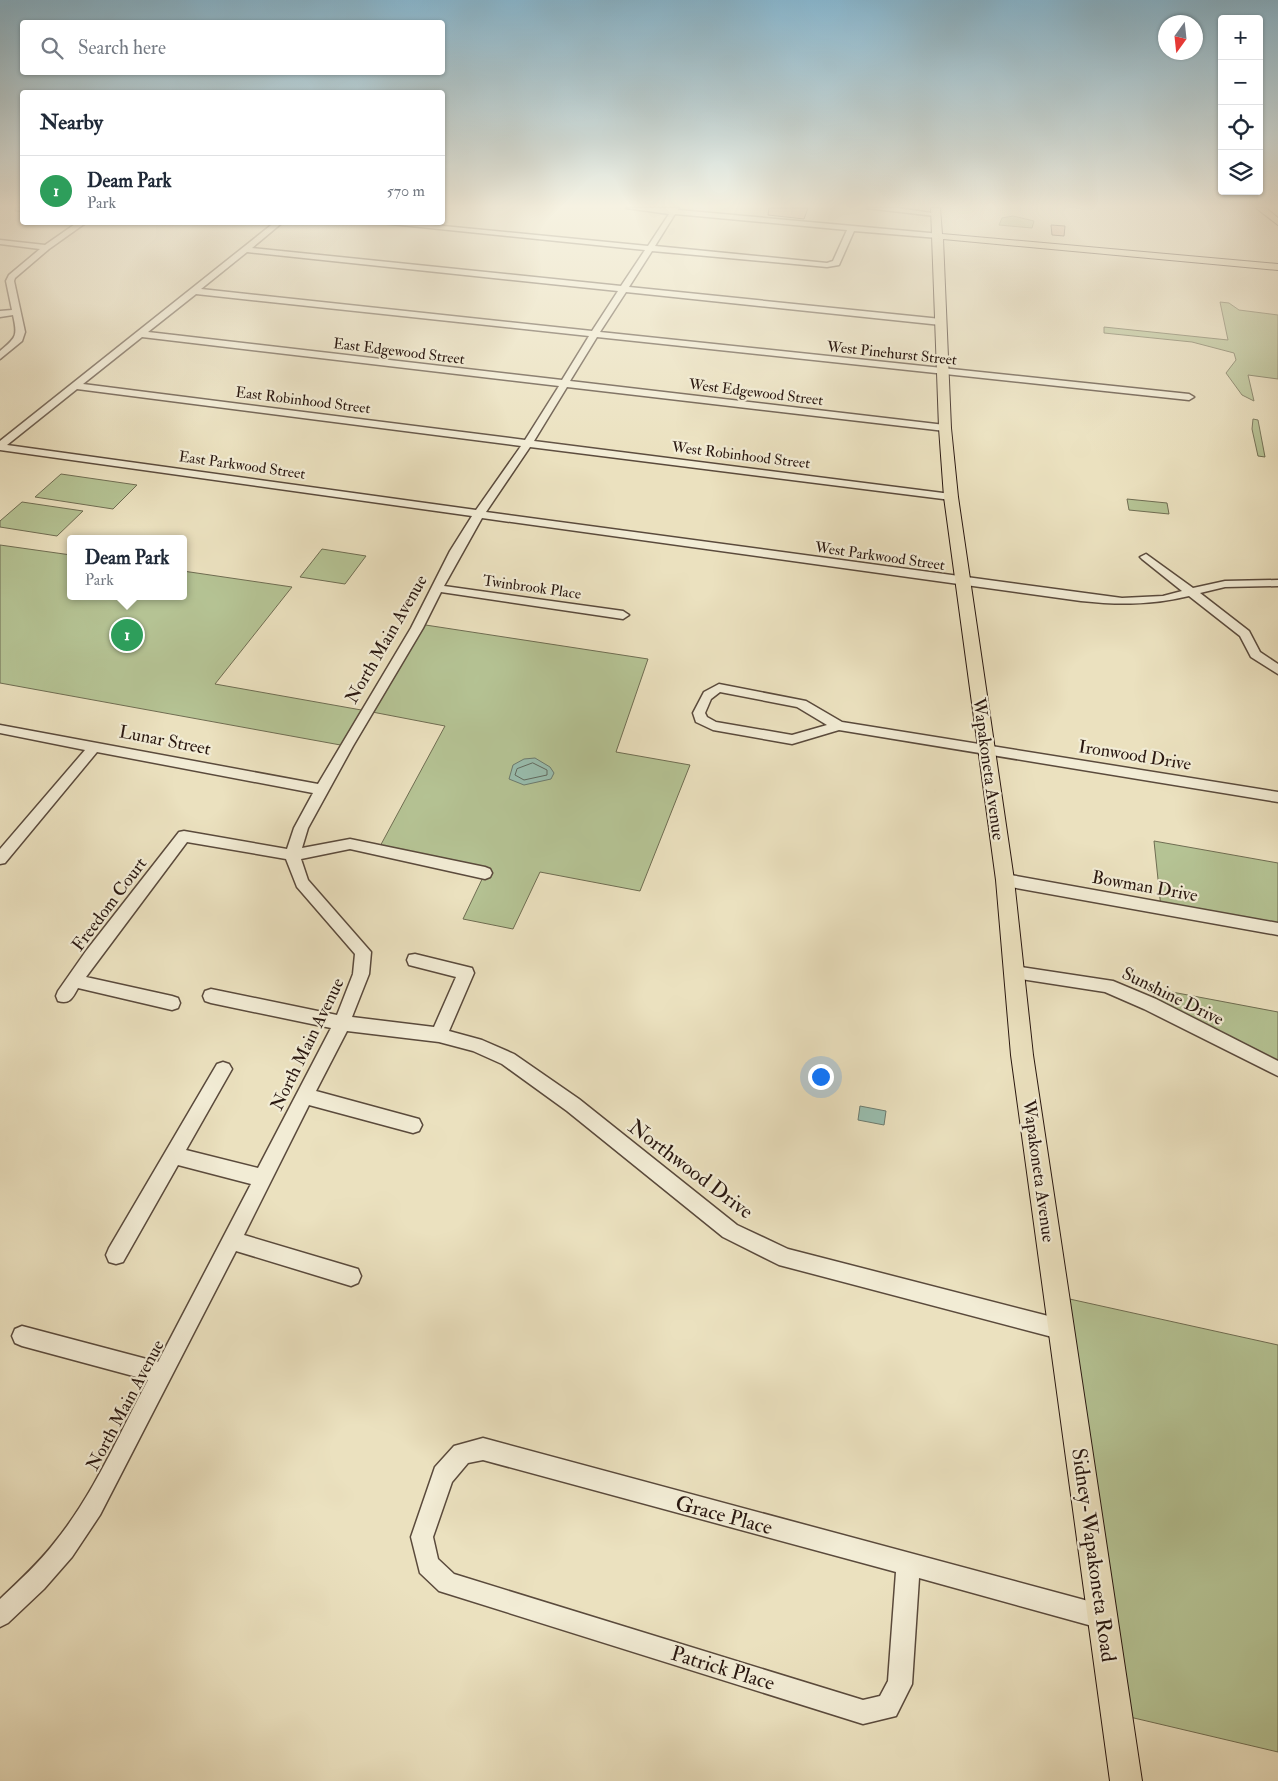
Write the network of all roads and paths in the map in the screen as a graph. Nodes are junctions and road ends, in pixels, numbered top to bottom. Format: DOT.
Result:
graph roads {
  1 [pos="12,291"];
  2 [pos="194,291"];
  3 [pos="195,291"];
  4 [pos="622,291"];
  5 [pos="643,291"];
  6 [pos="940,291"];
  7 [pos="16,312"];
  8 [pos="0,314"];
  9 [pos="941,322"];
  10 [pos="141,334"];
  11 [pos="594,335"];
  12 [pos="0,356"];
  13 [pos="942,372"];
  14 [pos="564,384"];
  15 [pos="75,386"];
  16 [pos="1189,398"];
  17 [pos="945,428"];
  18 [pos="528,442"];
  19 [pos="0,446"];
  20 [pos="951,497"];
  21 [pos="479,514"];
  22 [pos="1146,557"];
  23 [pos="962,583"];
  24 [pos="1278,583"];
  25 [pos="437,588"];
  26 [pos="1190,593"];
  27 [pos="623,616"];
  28 [pos="1278,670"];
  29 [pos="839,726"];
  30 [pos="0,729"];
  31 [pos="95,746"];
  32 [pos="987,750"];
  33 [pos="323,790"];
  34 [pos="1278,797"];
  35 [pos="292,855"];
  36 [pos="0,859"];
  37 [pos="485,873"];
  38 [pos="1005,880"];
  39 [pos="1278,929"];
  40 [pos="415,960"];
  41 [pos="1014,972"];
  42 [pos="76,981"];
  43 [pos="64,996"];
  44 [pos="211,996"];
  45 [pos="172,1003"];
  46 [pos="342,1023"];
  47 [pos="439,1035"];
  48 [pos="223,1069"];
  49 [pos="1278,1069"];
  50 [pos="304,1096"];
  51 [pos="414,1125"];
  52 [pos="173,1155"];
  53 [pos="262,1178"];
  54 [pos="230,1240"];
  55 [pos="116,1255"];
  56 [pos="351,1276"];
  57 [pos="1060,1329"];
  58 [pos="22,1336"];
  59 [pos="163,1374"];
  60 [pos="428,1565"];
  61 [pos="908,1565"];
  62 [pos="0,1615"];
  63 [pos="1103,1617"];
  64 [pos="1126,1781"];
  1 -- 7 [label="street"];
  2 -- 10 [label="street"];
  3 -- 11 [label="street, West Pinehurst Street"];
  4 -- 11 [label="street, North Main Avenue"];
  5 -- 9 [label="street"];
  6 -- 9 [label="main road, Wapakoneta Avenue"];
  7 -- 8 [label="street"];
  7 -- 12 [label="street"];
  9 -- 13 [label="main road, Wapakoneta Avenue"];
  10 -- 14 [label="street, East Edgewood Street"];
  10 -- 15 [label="street"];
  11 -- 13 [label="street, West Pinehurst Street"];
  11 -- 14 [label="street, North Main Avenue"];
  13 -- 16 [label="street, West Pinehurst Street"];
  13 -- 17 [label="main road, Wapakoneta Avenue"];
  14 -- 17 [label="street, West Edgewood Street"];
  14 -- 18 [label="street, North Main Avenue"];
  15 -- 18 [label="street, East Robinhood Street"];
  15 -- 19 [label="street"];
  17 -- 20 [label="main road, Wapakoneta Avenue"];
  18 -- 20 [label="street, West Robinhood Street"];
  18 -- 21 [label="street, North Main Avenue"];
  19 -- 21 [label="street, East Parkwood Street"];
  20 -- 23 [label="main road, Wapakoneta Avenue"];
  21 -- 23 [label="street, West Parkwood Street"];
  21 -- 25 [label="street, North Main Avenue"];
  22 -- 26 [label="street"];
  23 -- 26 [label="street, West Parkwood Street"];
  23 -- 32 [label="main road, Wapakoneta Avenue"];
  24 -- 26 [label="street, West Parkwood Street"];
  25 -- 27 [label="street, Twinbrook Place"];
  25 -- 33 [label="street, North Main Avenue"];
  26 -- 28 [label="street"];
  29 -- 29 [label="street"];
  29 -- 32 [label="street, Ironwood Drive"];
  30 -- 31 [label="street, Lunar Street"];
  31 -- 33 [label="street, Lunar Street"];
  31 -- 36 [label="street"];
  32 -- 34 [label="street, Ironwood Drive"];
  32 -- 38 [label="main road, Wapakoneta Avenue"];
  33 -- 35 [label="street, North Main Avenue"];
  35 -- 37 [label="street"];
  35 -- 42 [label="street, Freedom Court"];
  35 -- 46 [label="street, North Main Avenue"];
  38 -- 39 [label="street, Bowman Drive"];
  38 -- 41 [label="main road, Wapakoneta Avenue"];
  40 -- 47 [label="street"];
  41 -- 49 [label="street, Sunshine Drive"];
  41 -- 57 [label="main road, Wapakoneta Avenue"];
  42 -- 43 [label="street, Freedom Court"];
  42 -- 45 [label="street"];
  44 -- 46 [label="street, Northwood Drive"];
  46 -- 47 [label="street, Northwood Drive"];
  46 -- 50 [label="street, North Main Avenue"];
  47 -- 57 [label="street, Northwood Drive"];
  48 -- 52 [label="street"];
  50 -- 51 [label="street"];
  50 -- 53 [label="street, North Main Avenue"];
  52 -- 53 [label="street"];
  52 -- 55 [label="street"];
  53 -- 54 [label="street, North Main Avenue"];
  54 -- 56 [label="street"];
  54 -- 59 [label="street, North Main Avenue"];
  57 -- 63 [label="main road, Sidney-Wapakoneta Road"];
  58 -- 59 [label="street"];
  59 -- 62 [label="street, North Main Avenue"];
  60 -- 61 [label="street, Grace Place"];
  60 -- 61 [label="street, Patrick Place"];
  61 -- 63 [label="street, Grace Place"];
  63 -- 64 [label="main road, Sidney-Wapakoneta Road"];
}
